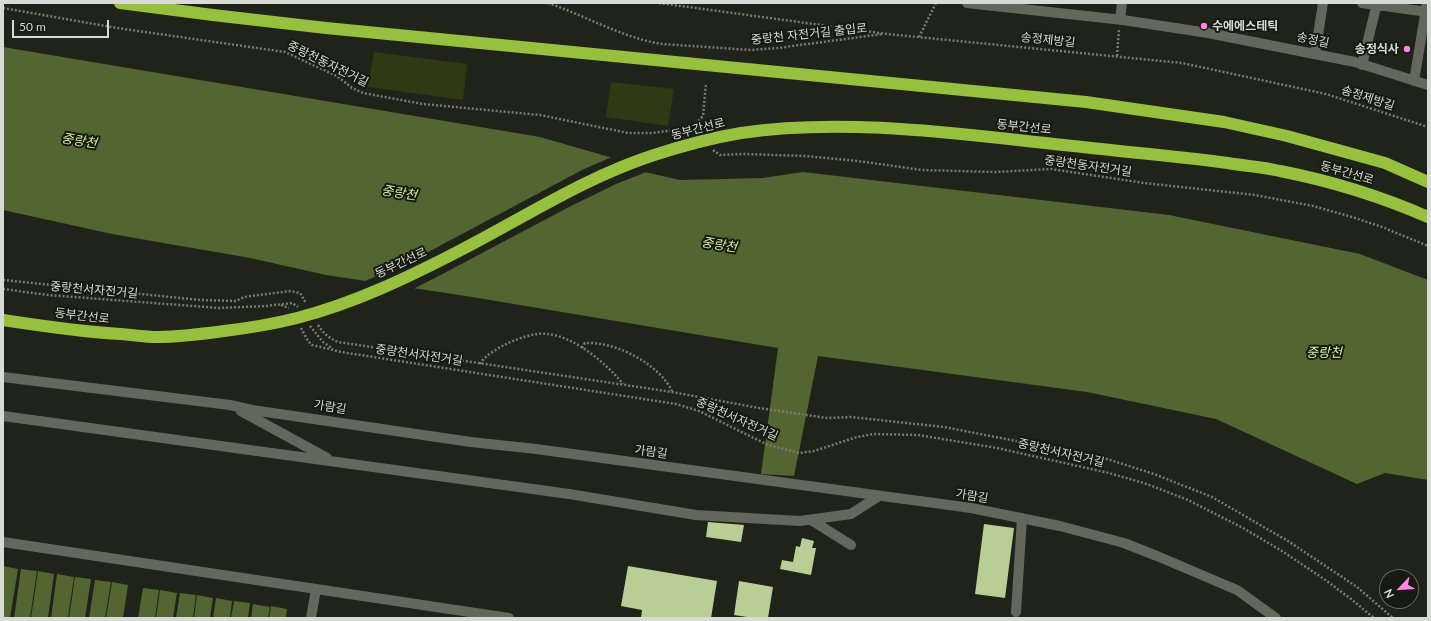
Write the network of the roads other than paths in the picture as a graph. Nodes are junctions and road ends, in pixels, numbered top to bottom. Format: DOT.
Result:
graph roads {
  1 [pos="120,3"];
  2 [pos="178,3"];
  3 [pos="967,3"];
  4 [pos="1122,3"];
  5 [pos="1323,3"];
  6 [pos="1362,3"];
  7 [pos="1376,4"];
  8 [pos="1427,9"];
  9 [pos="213,15"];
  10 [pos="1120,20"];
  11 [pos="1315,54"];
  12 [pos="1362,64"];
  13 [pos="1414,81"];
  14 [pos="1428,86"];
  15 [pos="1428,182"];
  16 [pos="1428,217"];
  17 [pos="3,320"];
  18 [pos="3,328"];
  19 [pos="68,329"];
  20 [pos="3,377"];
  21 [pos="230,405"];
  22 [pos="3,416"];
  23 [pos="333,461"];
  24 [pos="879,496"];
  25 [pos="1022,518"];
  26 [pos="811,520"];
  27 [pos="3,542"];
  28 [pos="851,545"];
  29 [pos="316,589"];
  30 [pos="1016,612"];
  31 [pos="311,618"];
  32 [pos="509,618"];
  33 [pos="1276,618"];
  1 -- 9 [label="highway, 동부간선로"];
  2 -- 9 [label="highway"];
  3 -- 10 [label="street, 송정길"];
  4 -- 10 [label="street"];
  5 -- 11 [label="street"];
  6 -- 7 [label="street"];
  7 -- 8 [label="street"];
  7 -- 12 [label="street"];
  8 -- 13 [label="street"];
  9 -- 15 [label="highway, 동부간선로"];
  10 -- 11 [label="street, 송정길"];
  11 -- 12 [label="street, 송정길"];
  12 -- 13 [label="street, 송정길"];
  13 -- 14 [label="street, 송정길"];
  16 -- 19 [label="highway, 동부간선로"];
  17 -- 19 [label="highway, 동부간선로"];
  18 -- 19 [label="highway"];
  20 -- 21 [label="street, 가람길"];
  21 -- 23 [label="street"];
  21 -- 24 [label="street, 가람길"];
  22 -- 23 [label="street"];
  23 -- 26 [label="street"];
  24 -- 25 [label="street, 가람길"];
  24 -- 26 [label="street"];
  25 -- 30 [label="street"];
  25 -- 33 [label="street, 가람길"];
  26 -- 28 [label="street"];
  27 -- 29 [label="street"];
  29 -- 31 [label="street"];
  29 -- 32 [label="street"];
}
